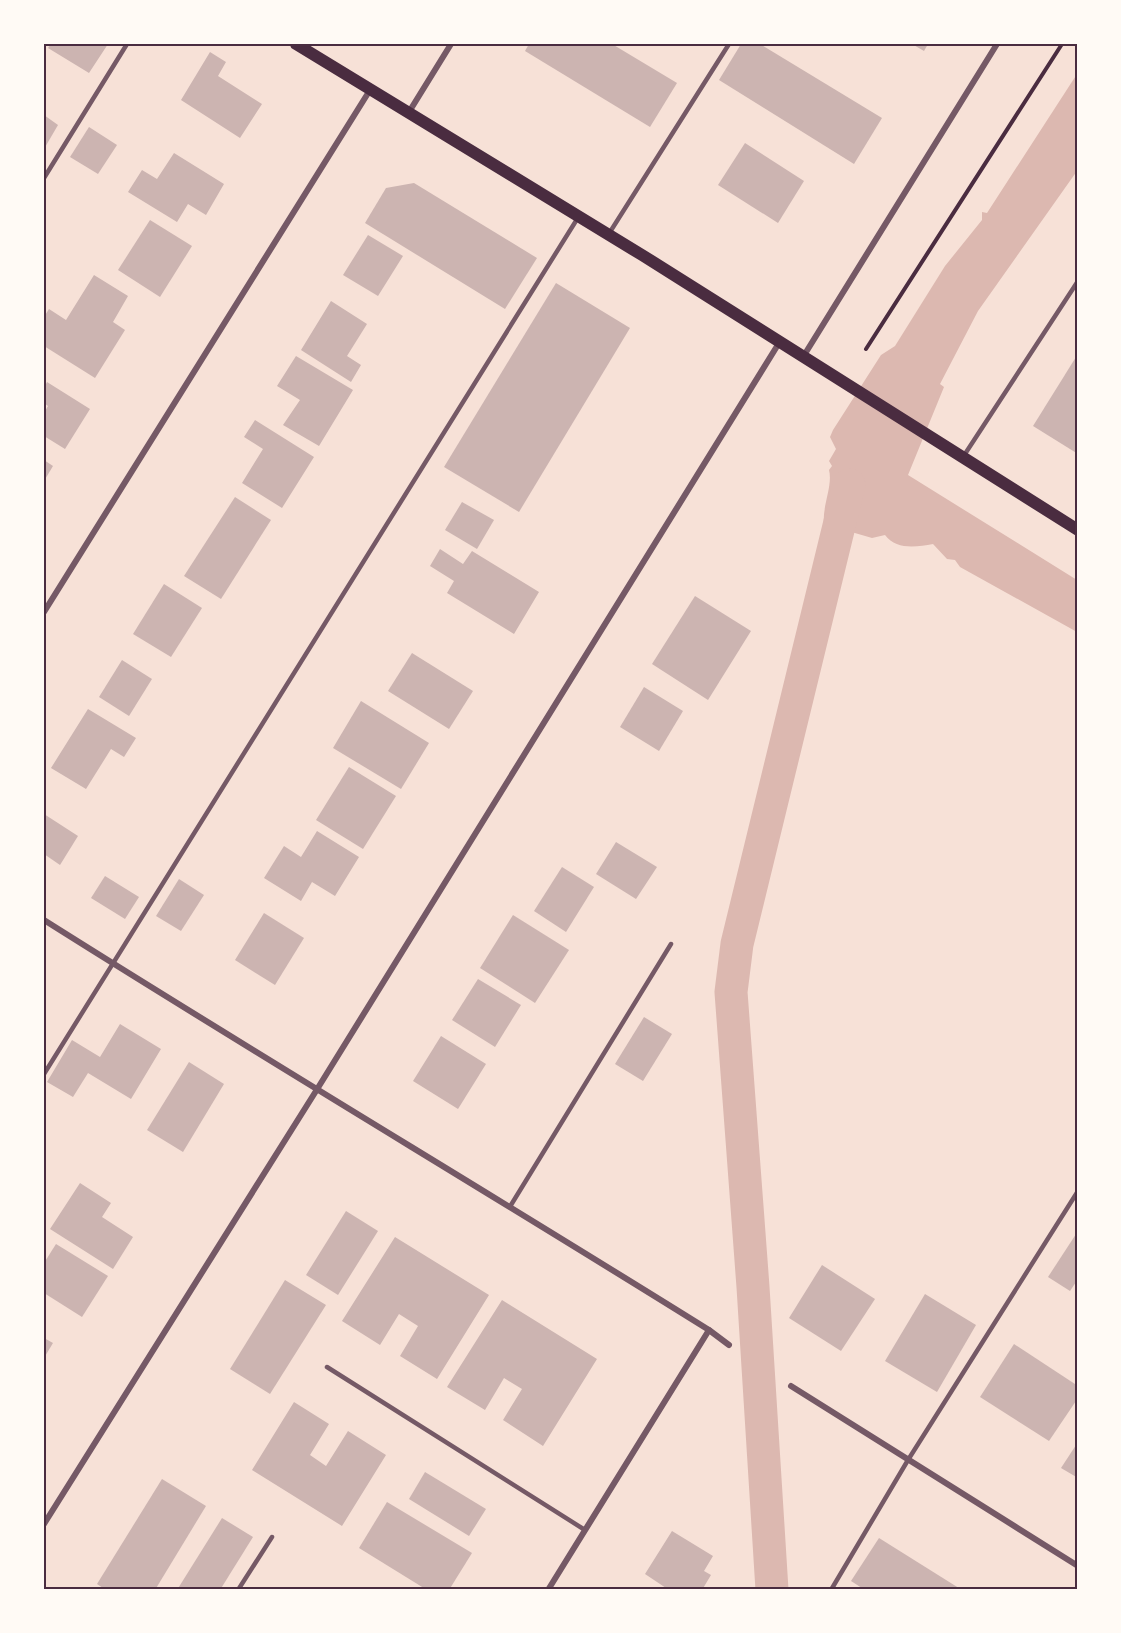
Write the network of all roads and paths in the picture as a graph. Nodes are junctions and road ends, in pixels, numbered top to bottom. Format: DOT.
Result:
graph roads {
  1 [pos="127,44"];
  2 [pos="296,44"];
  3 [pos="451,44"];
  4 [pos="729,44"];
  5 [pos="997,44"];
  6 [pos="1062,44"];
  7 [pos="370,90"];
  8 [pos="409,112"];
  9 [pos="44,178"];
  10 [pos="579,216"];
  11 [pos="609,235"];
  12 [pos="1077,281"];
  13 [pos="779,343"];
  14 [pos="866,349"];
  15 [pos="802,358"];
  16 [pos="963,458"];
  17 [pos="1077,530"];
  18 [pos="44,612"];
  19 [pos="44,920"];
  20 [pos="671,944"];
  21 [pos="112,963"];
  22 [pos="44,1074"];
  23 [pos="316,1091"];
  24 [pos="1077,1191"];
  25 [pos="511,1206"];
  26 [pos="709,1330"];
  27 [pos="729,1345"];
  28 [pos="327,1367"];
  29 [pos="791,1386"];
  30 [pos="908,1460"];
  31 [pos="44,1524"];
  32 [pos="585,1530"];
  33 [pos="272,1537"];
  34 [pos="1077,1566"];
  35 [pos="238,1590"];
  36 [pos="548,1590"];
  37 [pos="831,1590"];
  1 -- 9 [label="lane"];
  2 -- 7 [label="main road"];
  3 -- 8 [label="street"];
  4 -- 11 [label="lane"];
  5 -- 15 [label="street"];
  6 -- 14 [label="path"];
  7 -- 8 [label="main road"];
  7 -- 18 [label="street"];
  8 -- 10 [label="main road"];
  10 -- 11 [label="main road"];
  10 -- 21 [label="lane"];
  11 -- 13 [label="main road"];
  12 -- 16 [label="lane"];
  13 -- 15 [label="main road"];
  13 -- 23 [label="street"];
  15 -- 16 [label="main road"];
  16 -- 17 [label="main road"];
  19 -- 21 [label="street"];
  20 -- 25 [label="lane"];
  21 -- 22 [label="lane"];
  21 -- 23 [label="street"];
  23 -- 25 [label="street"];
  23 -- 31 [label="street"];
  24 -- 30 [label="lane"];
  25 -- 26 [label="street"];
  26 -- 27 [label="street"];
  26 -- 32 [label="street"];
  28 -- 32 [label="lane"];
  29 -- 30 [label="street"];
  30 -- 34 [label="street"];
  30 -- 37 [label="lane"];
  32 -- 36 [label="street"];
  33 -- 35 [label="lane"];
}
